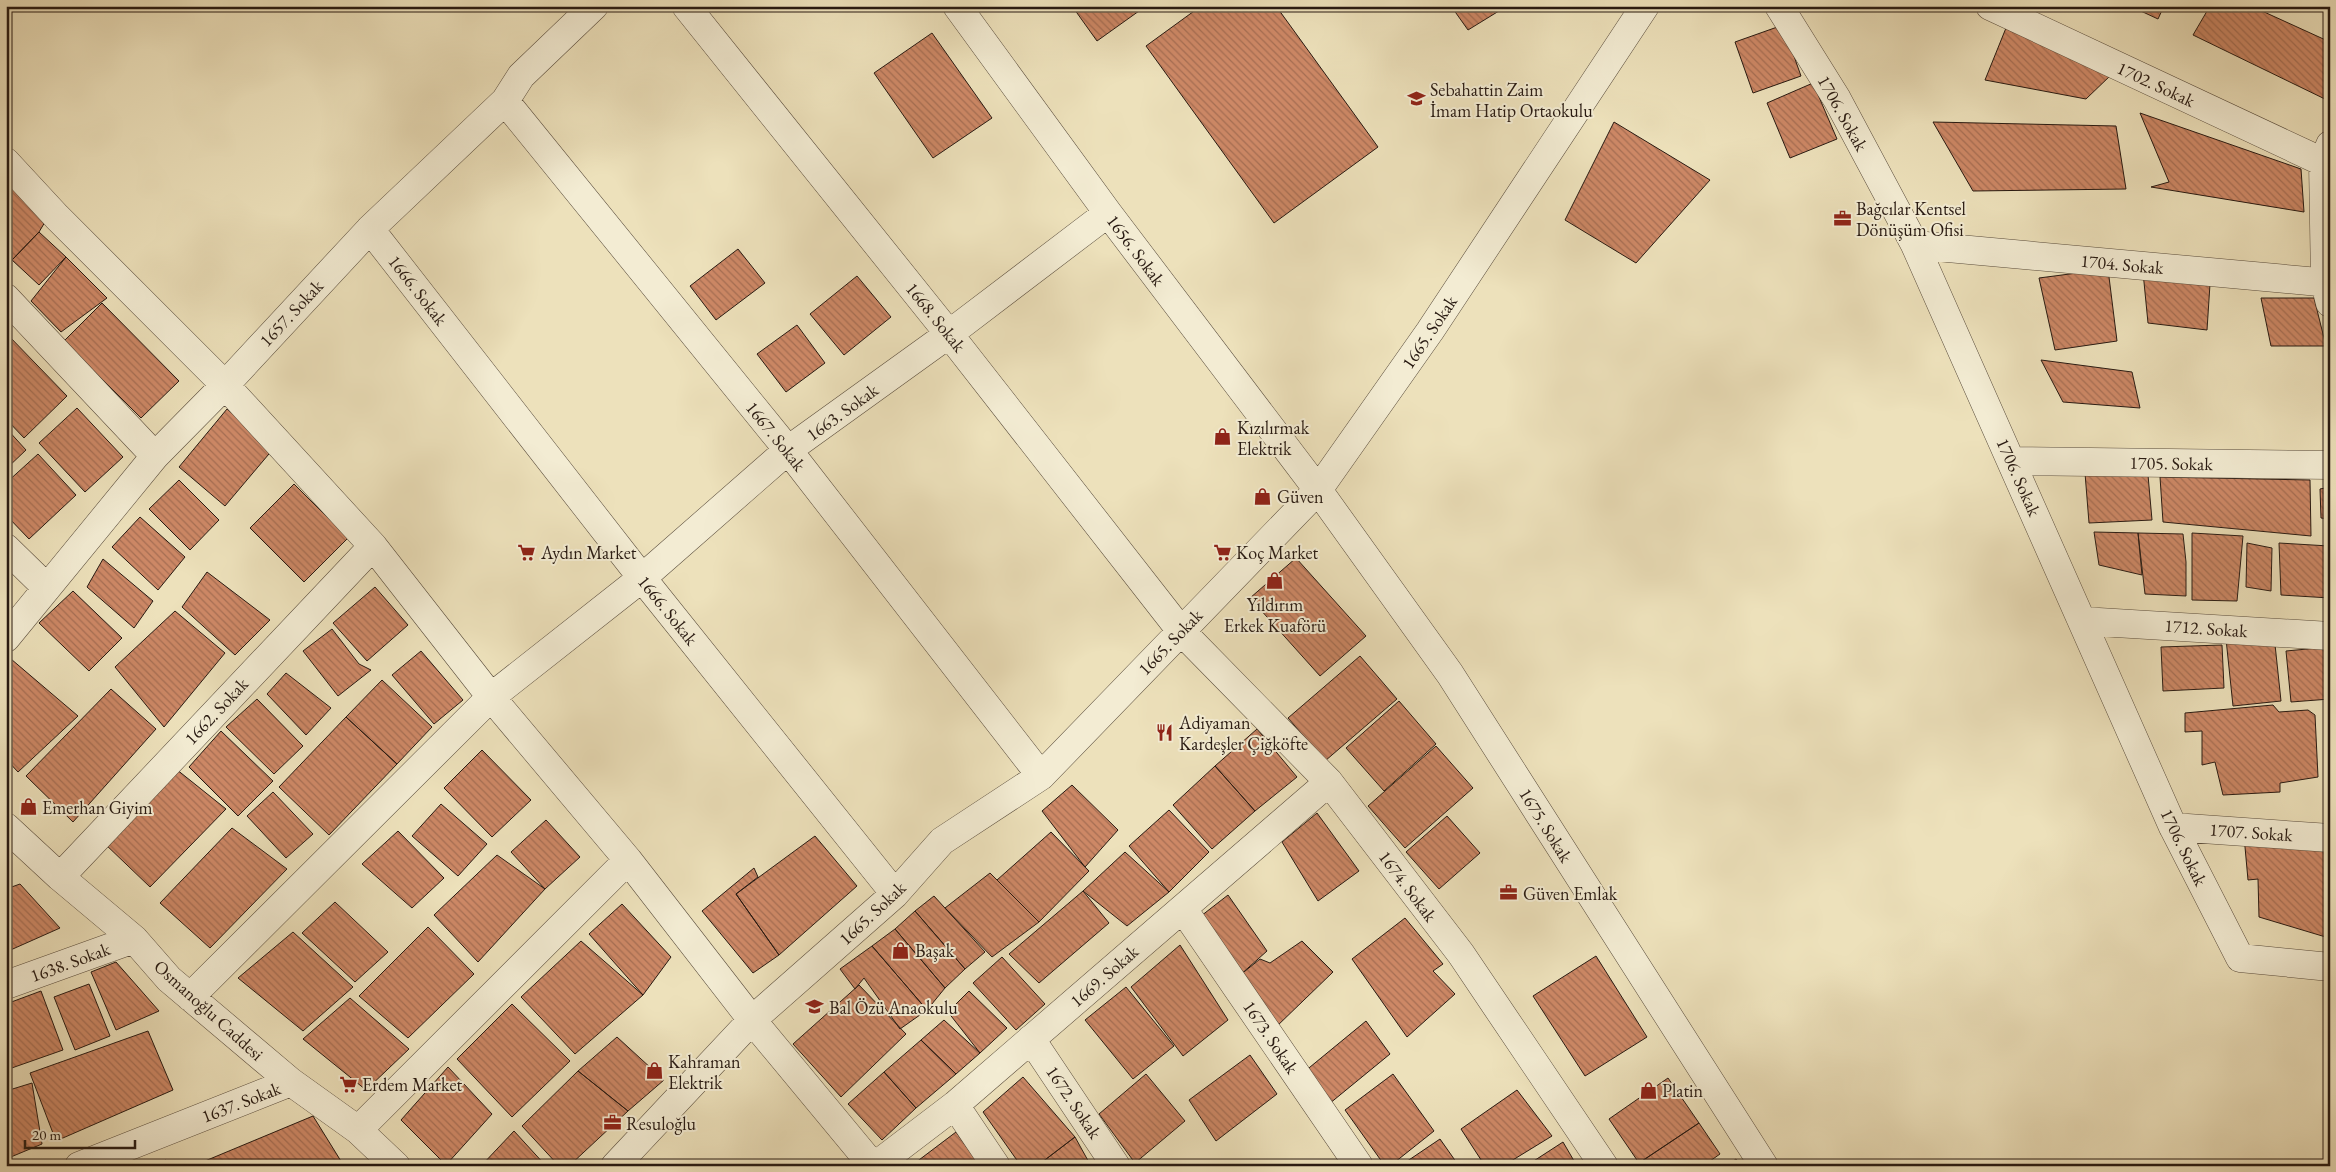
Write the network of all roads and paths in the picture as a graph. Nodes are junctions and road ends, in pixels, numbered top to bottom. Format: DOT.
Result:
graph roads {
  1 [pos="594,6"];
  2 [pos="686,6"];
  3 [pos="957,6"];
  4 [pos="1645,6"];
  5 [pos="1779,6"];
  6 [pos="1990,6"];
  7 [pos="504,101"];
  8 [pos="2326,153"];
  9 [pos="6,162"];
  10 [pos="1108,213"];
  11 [pos="370,228"];
  12 [pos="1915,245"];
  13 [pos="2328,290"];
  14 [pos="6,298"];
  15 [pos="949,334"];
  16 [pos="225,385"];
  17 [pos="788,450"];
  18 [pos="155,456"];
  19 [pos="2012,461"];
  20 [pos="2330,465"];
  21 [pos="1318,490"];
  22 [pos="373,546"];
  23 [pos="6,548"];
  24 [pos="642,578"];
  25 [pos="47,588"];
  26 [pos="2082,621"];
  27 [pos="1181,631"];
  28 [pos="2330,636"];
  29 [pos="6,638"];
  30 [pos="491,696"];
  31 [pos="1041,776"];
  32 [pos="1329,782"];
  33 [pos="6,827"];
  34 [pos="2173,827"];
  35 [pos="2330,838"];
  36 [pos="628,860"];
  37 [pos="60,877"];
  38 [pos="895,894"];
  39 [pos="1183,909"];
  40 [pos="134,939"];
  41 [pos="2330,967"];
  42 [pos="6,985"];
  43 [pos="190,997"];
  44 [pos="752,1020"];
  45 [pos="1031,1039"];
  46 [pos="291,1082"];
  47 [pos="955,1105"];
  48 [pos="358,1130"];
  49 [pos="79,1166"];
  50 [pos="396,1166"];
  51 [pos="615,1166"];
  52 [pos="874,1166"];
  53 [pos="996,1166"];
  54 [pos="1116,1166"];
  55 [pos="1359,1166"];
  56 [pos="1604,1166"];
  57 [pos="1764,1166"];
  1 -- 7 [label="street, 1657. Sokak"];
  2 -- 15 [label="street, 1668. Sokak"];
  3 -- 10 [label="street, 1656. Sokak"];
  4 -- 21 [label="street, 1665. Sokak"];
  5 -- 12 [label="street, 1706. Sokak"];
  6 -- 8 [label="street, 1702. Sokak"];
  7 -- 11 [label="street, 1657. Sokak"];
  7 -- 17 [label="street, 1667. Sokak"];
  8 -- 13 [label="street"];
  9 -- 16 [label="street"];
  10 -- 15 [label="street, 1663. Sokak"];
  10 -- 21 [label="street, 1656. Sokak"];
  11 -- 16 [label="street, 1657. Sokak"];
  11 -- 24 [label="street, 1666. Sokak"];
  12 -- 13 [label="street, 1704. Sokak"];
  12 -- 19 [label="street, 1706. Sokak"];
  14 -- 18 [label="street"];
  15 -- 17 [label="street, 1663. Sokak"];
  15 -- 27 [label="street, 1668. Sokak"];
  16 -- 18 [label="street, 1657. Sokak"];
  16 -- 22 [label="street"];
  17 -- 24 [label="street, 1663. Sokak"];
  17 -- 31 [label="street, 1667. Sokak"];
  18 -- 25 [label="street, 1657. Sokak"];
  19 -- 20 [label="street, 1705. Sokak"];
  19 -- 26 [label="street, 1706. Sokak"];
  21 -- 27 [label="street, 1665. Sokak"];
  21 -- 57 [label="street, 1675. Sokak"];
  22 -- 30 [label="street"];
  22 -- 37 [label="street, 1662. Sokak"];
  23 -- 25 [label="street"];
  24 -- 30 [label="street, 1663. Sokak"];
  24 -- 38 [label="street, 1666. Sokak"];
  25 -- 29 [label="street, 1657. Sokak"];
  26 -- 28 [label="street, 1712. Sokak"];
  26 -- 34 [label="street, 1706. Sokak"];
  27 -- 31 [label="street, 1665. Sokak"];
  27 -- 32 [label="street, 1674. Sokak"];
  30 -- 36 [label="street"];
  30 -- 43 [label="street, 1663. Sokak"];
  31 -- 38 [label="street, 1665. Sokak"];
  32 -- 39 [label="street, 1669. Sokak"];
  32 -- 56 [label="street, 1674. Sokak"];
  33 -- 37 [label="street, Osmanoğlu Caddesi"];
  34 -- 35 [label="street, 1707. Sokak"];
  34 -- 41 [label="street, 1706. Sokak"];
  36 -- 44 [label="street"];
  36 -- 48 [label="street"];
  37 -- 40 [label="street, Osmanoğlu Caddesi"];
  38 -- 44 [label="street, 1665. Sokak"];
  39 -- 45 [label="street, 1669. Sokak"];
  39 -- 55 [label="street, 1673. Sokak"];
  40 -- 42 [label="street, 1638. Sokak"];
  40 -- 43 [label="street, Osmanoğlu Caddesi"];
  43 -- 46 [label="street, Osmanoğlu Caddesi"];
  44 -- 51 [label="street, 1665. Sokak"];
  44 -- 52 [label="street"];
  45 -- 47 [label="street, 1669. Sokak"];
  45 -- 54 [label="street, 1672. Sokak"];
  46 -- 48 [label="street, Osmanoğlu Caddesi"];
  46 -- 49 [label="street, 1637. Sokak"];
  47 -- 52 [label="street, 1669. Sokak"];
  47 -- 53 [label="street"];
  48 -- 50 [label="street, Osmanoğlu Caddesi"];
}
